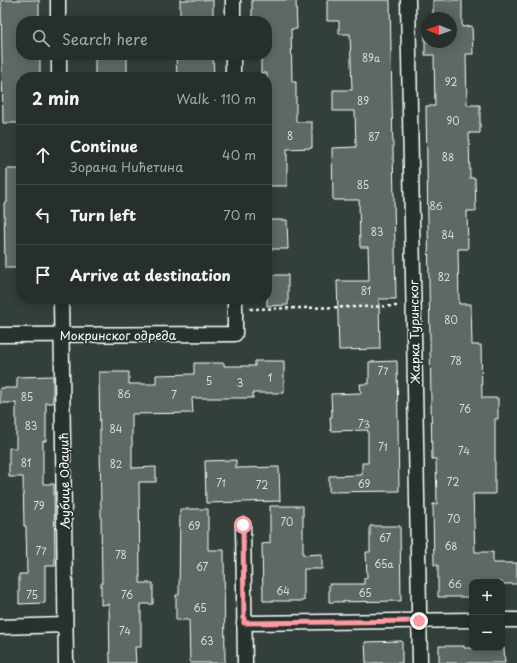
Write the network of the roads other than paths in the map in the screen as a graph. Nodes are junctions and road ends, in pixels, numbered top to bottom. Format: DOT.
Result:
graph roads {
  1 [pos="58,0"];
  2 [pos="233,0"];
  3 [pos="408,0"];
  4 [pos="58,16"];
  5 [pos="233,16"];
  6 [pos="59,60"];
  7 [pos="233,60"];
  8 [pos="59,72"];
  9 [pos="233,72"];
  10 [pos="61,304"];
  11 [pos="235,304"];
  12 [pos="0,335"];
  13 [pos="62,335"];
  14 [pos="243,525"];
  15 [pos="469,620"];
  16 [pos="505,620"];
  17 [pos="517,620"];
  18 [pos="419,621"];
  19 [pos="244,623"];
  20 [pos="65,625"];
  21 [pos="0,627"];
  22 [pos="66,663"];
  23 [pos="245,663"];
  24 [pos="420,663"];
  1 -- 4 [label="street"];
  2 -- 5 [label="street"];
  3 -- 18 [label="street, Жарка Туринског"];
  6 -- 8 [label="street"];
  7 -- 9 [label="street"];
  10 -- 13 [label="street, Љубице Одаџић"];
  11 -- 13 [label="street, Мокринског одреда"];
  12 -- 13 [label="street, Мокринског одреда"];
  13 -- 20 [label="street, Љубице Одаџић"];
  14 -- 19 [label="street"];
  15 -- 18 [label="street"];
  16 -- 17 [label="street"];
  18 -- 19 [label="street"];
  18 -- 24 [label="street, Жарка Туринског"];
  19 -- 23 [label="street"];
  20 -- 21 [label="street"];
  20 -- 22 [label="street, Љубице Одаџић"];
}
